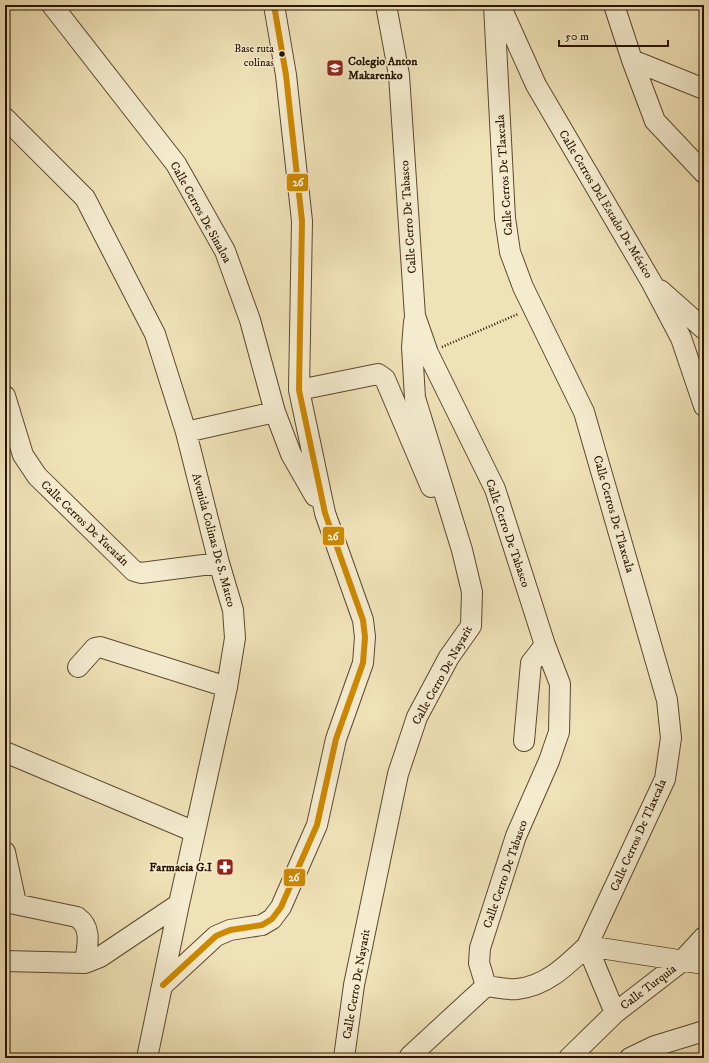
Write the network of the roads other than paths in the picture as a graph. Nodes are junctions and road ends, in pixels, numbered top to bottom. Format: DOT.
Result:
graph roads {
  1 [pos="52,5"];
  2 [pos="274,5"];
  3 [pos="386,5"];
  4 [pos="494,5"];
  5 [pos="500,5"];
  6 [pos="614,5"];
  7 [pos="632,60"];
  8 [pos="704,89"];
  9 [pos="5,118"];
  10 [pos="704,173"];
  11 [pos="652,283"];
  12 [pos="704,308"];
  13 [pos="683,309"];
  14 [pos="415,316"];
  15 [pos="704,329"];
  16 [pos="299,390"];
  17 [pos="5,396"];
  18 [pos="704,406"];
  19 [pos="275,412"];
  20 [pos="186,432"];
  21 [pos="325,513"];
  22 [pos="451,516"];
  23 [pos="219,563"];
  24 [pos="545,645"];
  25 [pos="78,667"];
  26 [pos="227,687"];
  27 [pos="524,741"];
  28 [pos="5,752"];
  29 [pos="195,832"];
  30 [pos="5,852"];
  31 [pos="10,903"];
  32 [pos="179,904"];
  33 [pos="704,937"];
  34 [pos="587,946"];
  35 [pos="5,961"];
  36 [pos="681,962"];
  37 [pos="85,963"];
  38 [pos="704,964"];
  39 [pos="163,985"];
  40 [pos="486,986"];
  41 [pos="615,1013"];
  42 [pos="704,1030"];
  43 [pos="410,1056"];
  44 [pos="147,1058"];
  45 [pos="344,1058"];
  46 [pos="569,1058"];
  47 [pos="630,1058"];
  1 -- 19 [label="street, Calle Cerros De Sinaloa"];
  2 -- 16 [label="street"];
  3 -- 14 [label="street, Calle Cerro De Tabasco"];
  4 -- 34 [label="street, Calle Cerros De Tlaxcala"];
  5 -- 11 [label="street, Calle Cerros Del Estado De México"];
  6 -- 7 [label="street"];
  7 -- 8 [label="street"];
  7 -- 10 [label="street"];
  9 -- 20 [label="street, Avenida Colinas De S. Mateo"];
  11 -- 13 [label="street"];
  11 -- 18 [label="street, Calle Cerros Del Estado De México"];
  12 -- 13 [label="street"];
  13 -- 15 [label="street"];
  14 -- 22 [label="street, Calle Cerro De Nayarit"];
  14 -- 24 [label="street, Calle Cerro De Tabasco"];
  16 -- 21 [label="street"];
  16 -- 22 [label="street"];
  17 -- 23 [label="street, Calle Cerros De Yucatán"];
  19 -- 20 [label="street"];
  19 -- 21 [label="street, Calle Cerros De Sinaloa"];
  20 -- 23 [label="street, Avenida Colinas De S. Mateo"];
  21 -- 39 [label="street"];
  22 -- 45 [label="street, Calle Cerro De Nayarit"];
  23 -- 26 [label="street, Avenida Colinas De S. Mateo"];
  24 -- 27 [label="street"];
  24 -- 40 [label="street, Calle Cerro De Tabasco"];
  25 -- 26 [label="street"];
  26 -- 29 [label="street, Avenida Colinas De S. Mateo"];
  28 -- 29 [label="street"];
  29 -- 32 [label="street, Avenida Colinas De S. Mateo"];
  30 -- 31 [label="street"];
  31 -- 37 [label="street"];
  32 -- 37 [label="street"];
  32 -- 39 [label="street, Avenida Colinas De S. Mateo"];
  33 -- 36 [label="street, Calle Turquia"];
  34 -- 36 [label="street"];
  34 -- 40 [label="street"];
  34 -- 41 [label="street"];
  35 -- 37 [label="street"];
  36 -- 38 [label="street"];
  36 -- 41 [label="street, Calle Turquia"];
  39 -- 44 [label="street, Avenida Colinas De S. Mateo"];
  40 -- 43 [label="street"];
  41 -- 46 [label="street, Calle Turquia"];
  42 -- 47 [label="street"];
}
